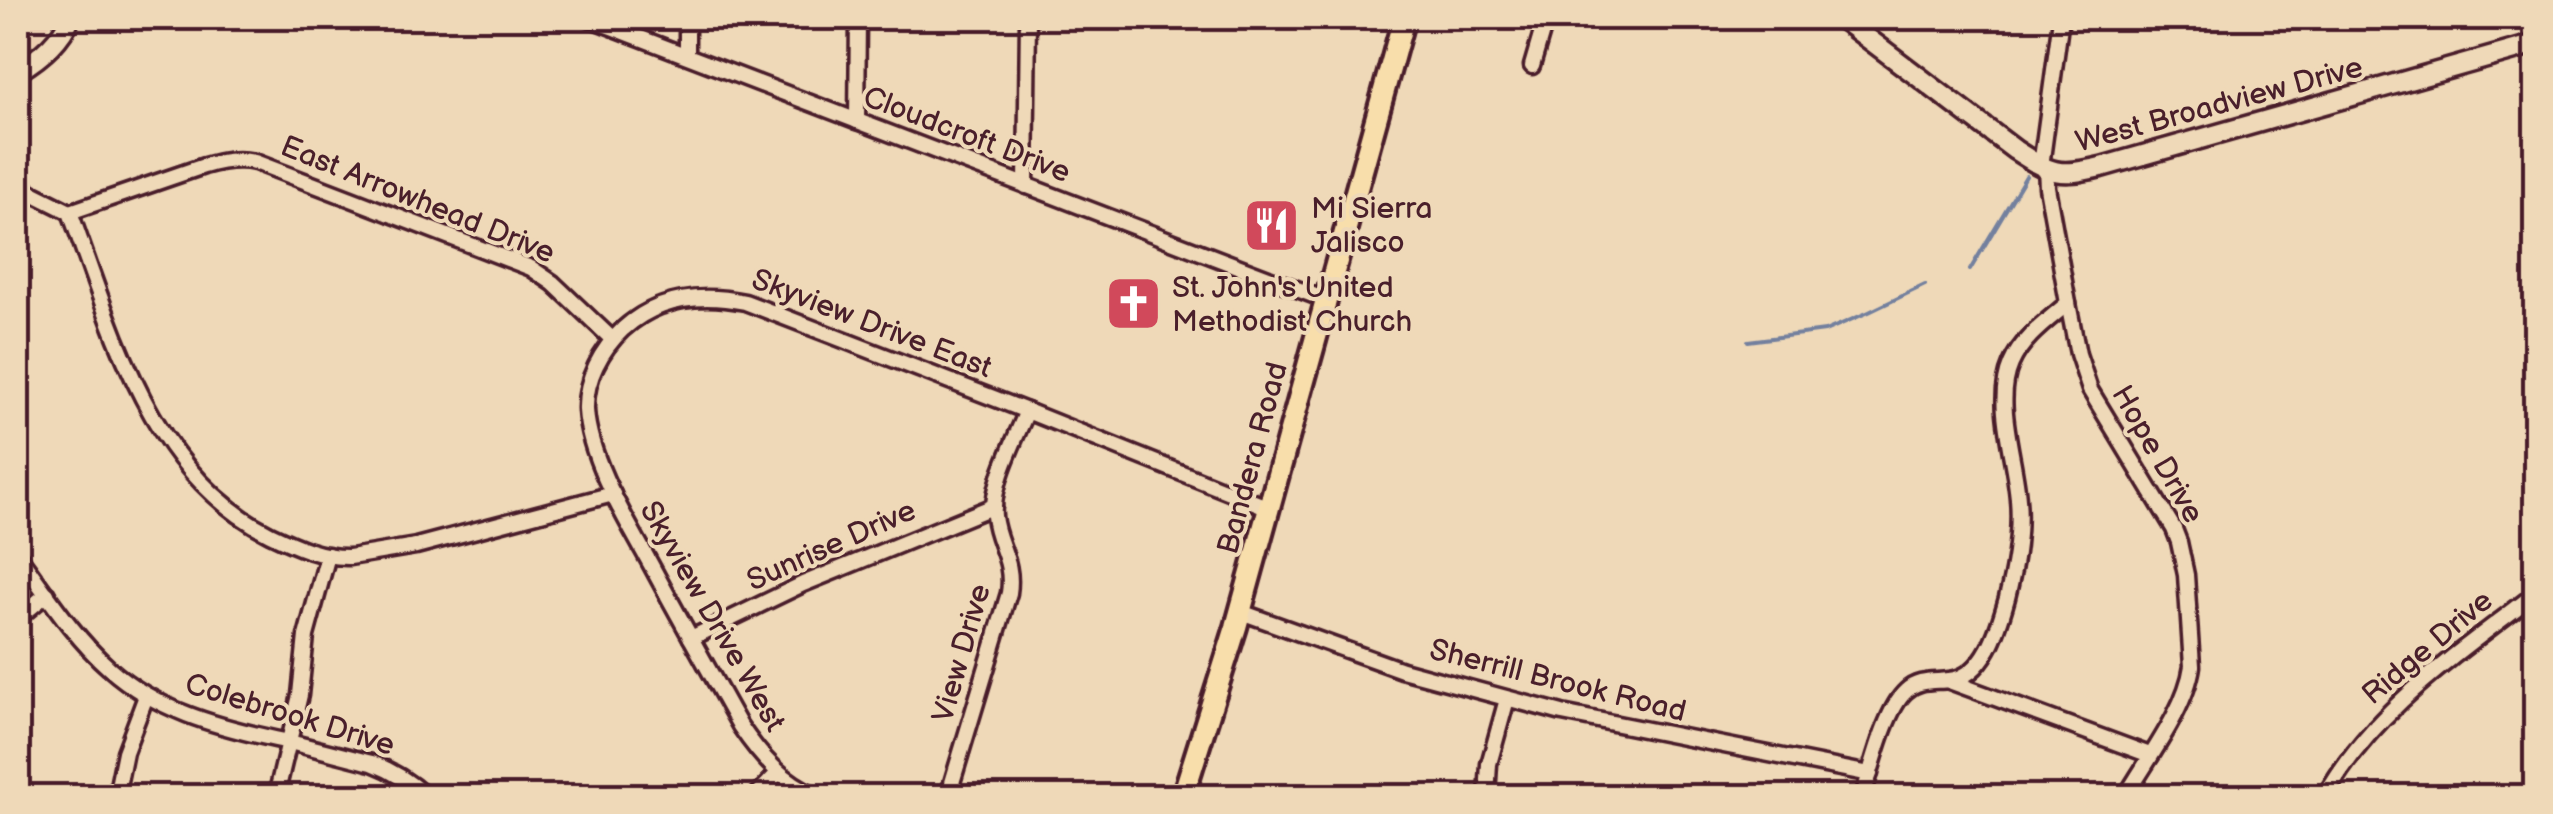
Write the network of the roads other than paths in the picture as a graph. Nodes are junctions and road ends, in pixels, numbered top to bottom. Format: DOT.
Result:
graph roads {
  1 [pos="70,18"];
  2 [pos="588,18"];
  3 [pos="687,18"];
  4 [pos="858,18"];
  5 [pos="1028,18"];
  6 [pos="1404,18"];
  7 [pos="1546,18"];
  8 [pos="2061,18"];
  9 [pos="1849,20"];
  10 [pos="2536,44"];
  11 [pos="686,55"];
  12 [pos="1532,66"];
  13 [pos="18,71"];
  14 [pos="857,121"];
  15 [pos="2044,167"];
  16 [pos="18,186"];
  17 [pos="1026,186"];
  18 [pos="70,212"];
  19 [pos="1326,300"];
  20 [pos="2068,303"];
  21 [pos="612,339"];
  22 [pos="1028,411"];
  23 [pos="613,494"];
  24 [pos="994,506"];
  25 [pos="1269,508"];
  26 [pos="18,554"];
  27 [pos="328,555"];
  28 [pos="2536,593"];
  29 [pos="47,594"];
  30 [pos="1240,612"];
  31 [pos="18,618"];
  32 [pos="691,638"];
  33 [pos="1949,680"];
  34 [pos="146,696"];
  35 [pos="1507,699"];
  36 [pos="289,743"];
  37 [pos="2150,754"];
  38 [pos="778,773"];
  39 [pos="1870,774"];
  40 [pos="116,796"];
  41 [pos="276,796"];
  42 [pos="425,796"];
  43 [pos="756,796"];
  44 [pos="817,796"];
  45 [pos="948,796"];
  46 [pos="1183,796"];
  47 [pos="1487,796"];
  48 [pos="1863,796"];
  49 [pos="2126,796"];
  50 [pos="2325,796"];
  1 -- 13 [label="street"];
  2 -- 11 [label="street, Cloudcroft Drive"];
  3 -- 11 [label="street"];
  4 -- 14 [label="street"];
  5 -- 17 [label="street"];
  6 -- 19 [label="main road, Bandera Road"];
  7 -- 12 [label="street"];
  8 -- 15 [label="street, Hope Drive"];
  9 -- 15 [label="street, West Broadview Drive"];
  10 -- 15 [label="street, West Broadview Drive"];
  11 -- 14 [label="street, Cloudcroft Drive"];
  14 -- 17 [label="street, Cloudcroft Drive"];
  15 -- 20 [label="street, Hope Drive"];
  16 -- 18 [label="street"];
  17 -- 19 [label="street, Cloudcroft Drive"];
  18 -- 21 [label="street, East Arrowhead Drive"];
  18 -- 27 [label="street"];
  19 -- 25 [label="main road, Bandera Road"];
  20 -- 33 [label="street"];
  20 -- 37 [label="street, Hope Drive"];
  21 -- 22 [label="street, Skyview Drive East"];
  21 -- 23 [label="street, Skyview Drive East"];
  22 -- 24 [label="street"];
  22 -- 25 [label="street, Skyview Drive East"];
  23 -- 27 [label="street"];
  23 -- 32 [label="street, Skyview Drive West"];
  24 -- 32 [label="street, Sunrise Drive"];
  24 -- 45 [label="street, View Drive"];
  25 -- 30 [label="main road, Bandera Road"];
  26 -- 29 [label="street, Colebrook Drive"];
  27 -- 36 [label="street"];
  28 -- 50 [label="street, Ridge Drive"];
  29 -- 31 [label="street"];
  29 -- 34 [label="street, Colebrook Drive"];
  30 -- 35 [label="street, Sherrill Brook Road"];
  30 -- 46 [label="main road, Bandera Road"];
  32 -- 38 [label="street, Skyview Drive West"];
  33 -- 37 [label="street"];
  33 -- 39 [label="street"];
  34 -- 36 [label="street, Colebrook Drive"];
  34 -- 40 [label="street"];
  35 -- 39 [label="street, Sherrill Brook Road"];
  35 -- 47 [label="street"];
  36 -- 41 [label="street"];
  36 -- 42 [label="street, Colebrook Drive"];
  37 -- 49 [label="street, Hope Drive"];
  38 -- 43 [label="street"];
  38 -- 44 [label="street, Skyview Drive West"];
  39 -- 48 [label="street"];
}
